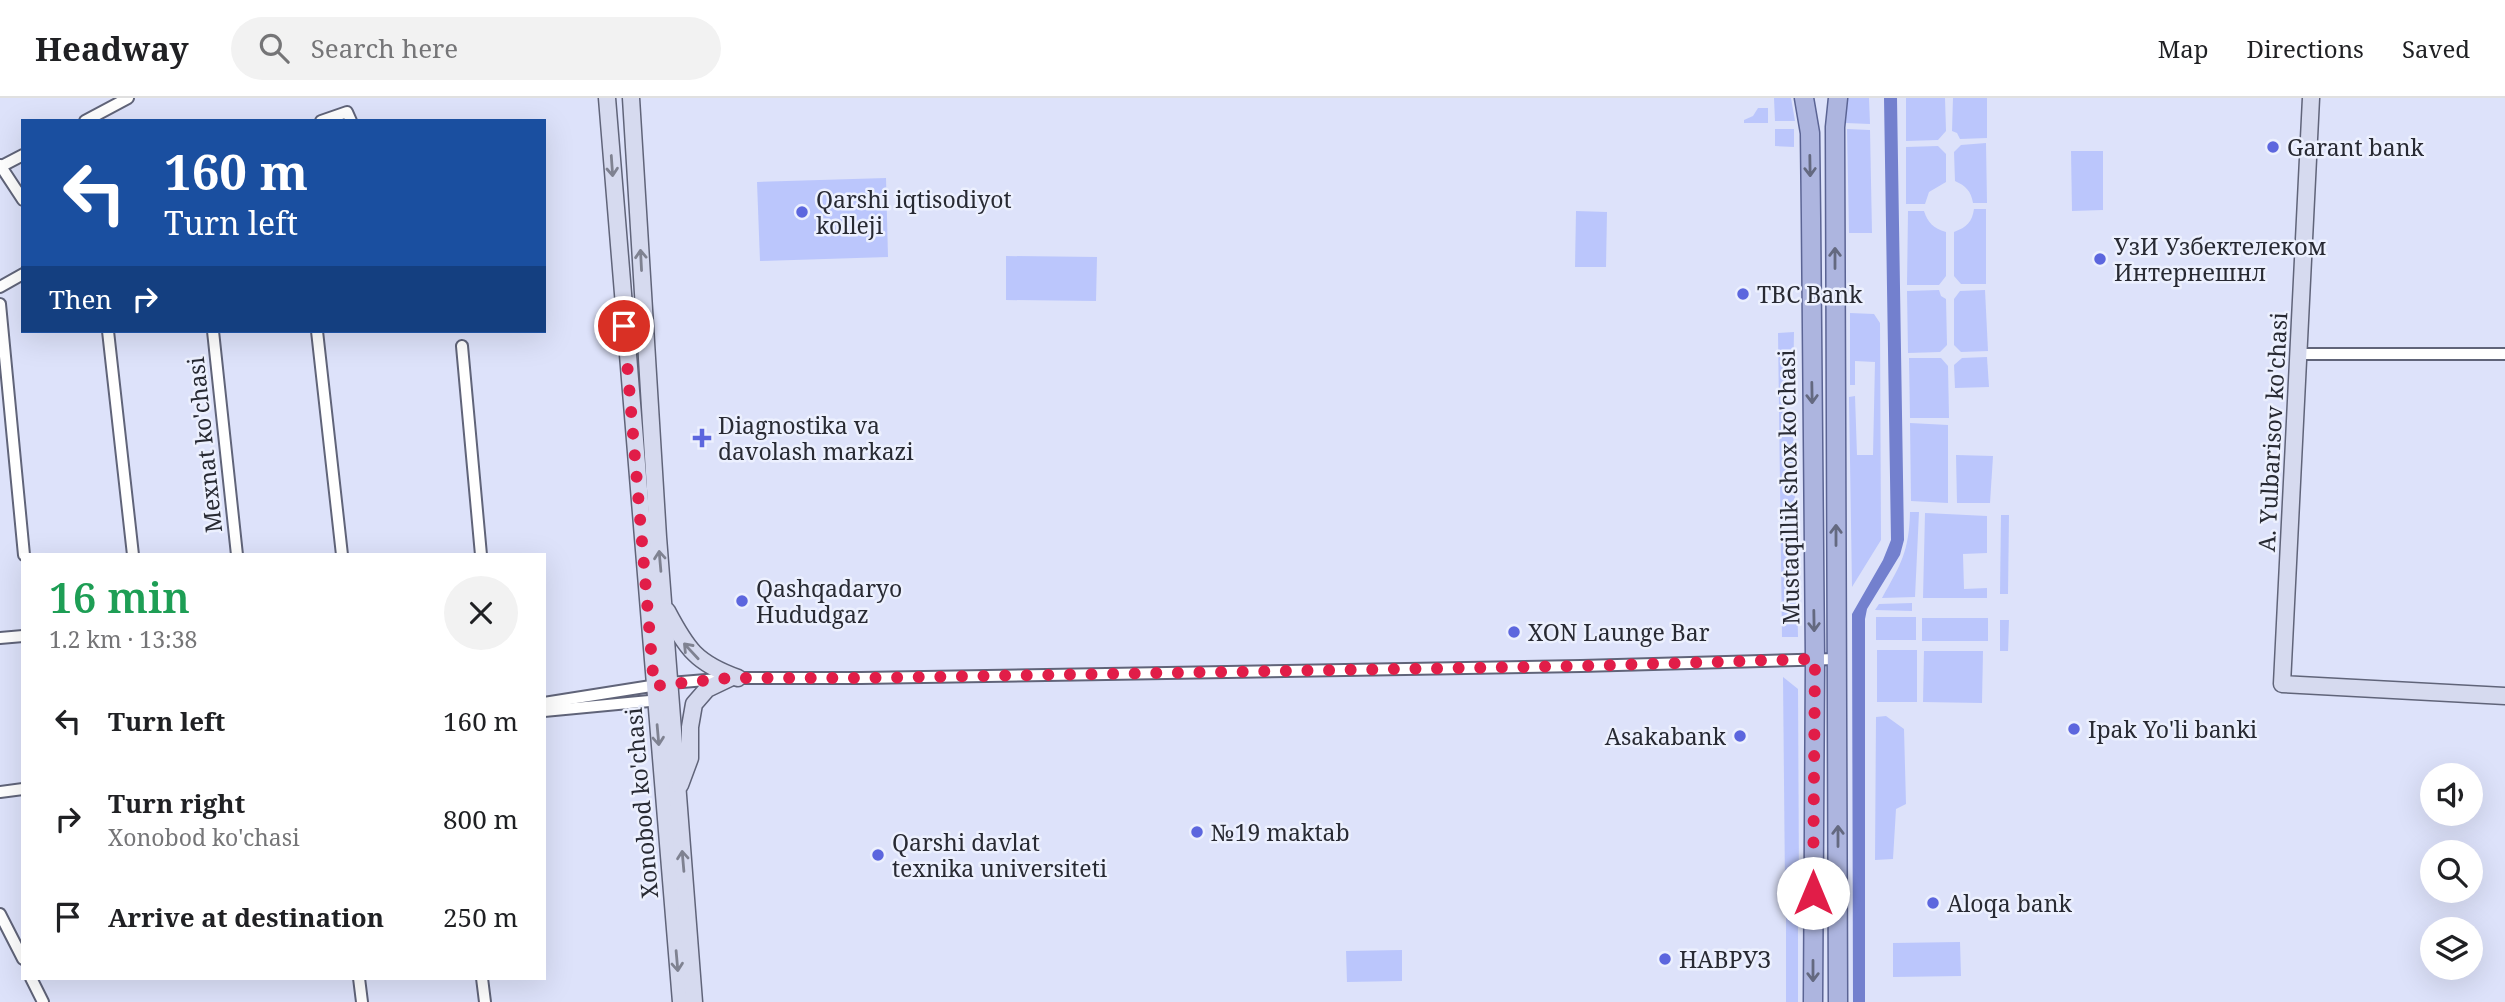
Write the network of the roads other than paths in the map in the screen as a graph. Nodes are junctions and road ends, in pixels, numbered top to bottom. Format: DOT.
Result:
graph roads {
  1 [pos="128,98"];
  2 [pos="607,98"];
  3 [pos="631,98"];
  4 [pos="1804,98"];
  5 [pos="1839,98"];
  6 [pos="2311,98"];
  7 [pos="89,119"];
  8 [pos="327,119"];
  9 [pos="350,119"];
  10 [pos="21,156"];
  11 [pos="0,166"];
  12 [pos="21,197"];
  13 [pos="21,275"];
  14 [pos="0,287"];
  15 [pos="0,304"];
  16 [pos="108,333"];
  17 [pos="213,333"];
  18 [pos="317,333"];
  19 [pos="462,346"];
  20 [pos="2299,354"];
  21 [pos="2505,354"];
  22 [pos="24,553"];
  23 [pos="133,553"];
  24 [pos="237,553"];
  25 [pos="342,553"];
  26 [pos="481,553"];
  27 [pos="664,604"];
  28 [pos="21,636"];
  29 [pos="0,638"];
  30 [pos="1815,659"];
  31 [pos="1837,659"];
  32 [pos="734,678"];
  33 [pos="663,692"];
  34 [pos="2505,696"];
  35 [pos="546,703"];
  36 [pos="546,712"];
  37 [pos="21,789"];
  38 [pos="678,791"];
  39 [pos="0,792"];
  40 [pos="0,914"];
  41 [pos="21,955"];
  42 [pos="33,980"];
  43 [pos="359,980"];
  44 [pos="482,980"];
  45 [pos="43,1002"];
  46 [pos="362,1002"];
  47 [pos="485,1002"];
  48 [pos="681,1002"];
  49 [pos="694,1002"];
  50 [pos="1813,1002"];
  51 [pos="1838,1002"];
  1 -- 7 [label="street"];
  2 -- 33 [label="main road, Xonobod ko'chasi, one-way"];
  27 -- 3 [label="main road, Xonobod ko'chasi, one-way"];
  4 -- 30 [label="main road, Mustaqillik shox ko'chasi, one-way"];
  31 -- 5 [label="main road, Mustaqillik shox ko'chasi, one-way"];
  6 -- 20 [label="main road, A. Yulbarisov ko'chasi"];
  8 -- 9 [label="street"];
  10 -- 11 [label="street"];
  11 -- 12 [label="street"];
  13 -- 14 [label="street"];
  15 -- 22 [label="street"];
  16 -- 23 [label="street"];
  17 -- 24 [label="street, Mexnat ko'chasi"];
  18 -- 25 [label="street"];
  19 -- 26 [label="street"];
  20 -- 21 [label="street"];
  20 -- 34 [label="main road, A. Yulbarisov ko'chasi"];
  32 -- 27 [label="main road, one-way"];
  27 -- 33 [label="main road, Xonobod ko'chasi"];
  28 -- 29 [label="street"];
  30 -- 31 [label="street"];
  30 -- 32 [label="street"];
  30 -- 50 [label="main road, Mustaqillik shox ko'chasi, one-way"];
  51 -- 31 [label="main road, Mustaqillik shox ko'chasi, one-way"];
  32 -- 33 [label="street"];
  32 -- 38 [label="main road"];
  33 -- 35 [label="street"];
  33 -- 36 [label="street"];
  33 -- 38 [label="main road, Xonobod ko'chasi"];
  33 -- 48 [label="main road, Xonobod ko'chasi, one-way"];
  37 -- 39 [label="street"];
  49 -- 38 [label="main road, Xonobod ko'chasi, one-way"];
  40 -- 41 [label="street"];
  42 -- 45 [label="street"];
  43 -- 46 [label="street"];
  44 -- 47 [label="street"];
}
